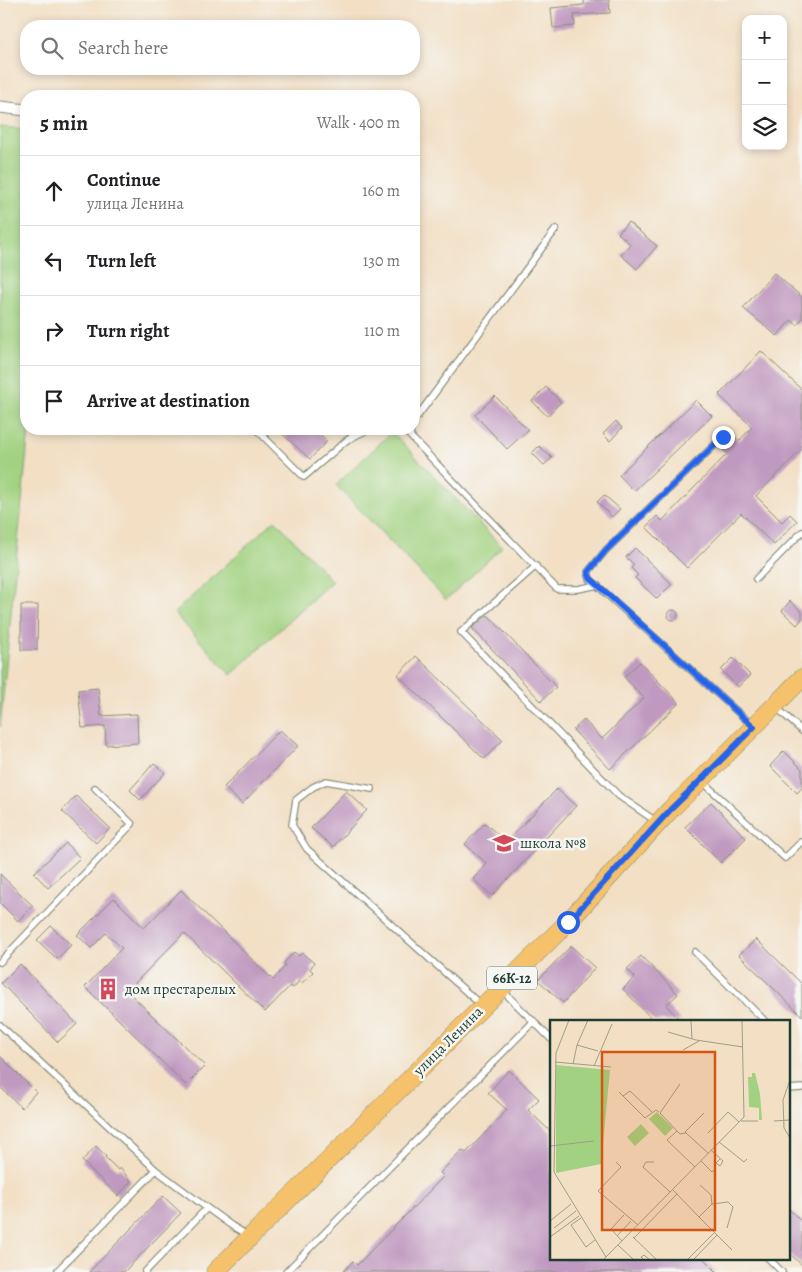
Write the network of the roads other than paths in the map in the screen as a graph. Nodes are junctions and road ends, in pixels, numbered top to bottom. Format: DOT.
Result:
graph roads {
  1 [pos="0,107"];
  2 [pos="20,109"];
  3 [pos="556,229"];
  4 [pos="420,413"];
  5 [pos="262,435"];
  6 [pos="354,436"];
  7 [pos="410,436"];
  8 [pos="723,437"];
  9 [pos="802,532"];
  10 [pos="536,566"];
  11 [pos="756,579"];
  12 [pos="598,585"];
  13 [pos="802,678"];
  14 [pos="774,705"];
  15 [pos="754,727"];
  16 [pos="802,731"];
  17 [pos="701,780"];
  18 [pos="96,788"];
  19 [pos="372,789"];
  20 [pos="658,823"];
  21 [pos="801,842"];
  22 [pos="695,952"];
  23 [pos="0,962"];
  24 [pos="501,988"];
  25 [pos="482,1007"];
  26 [pos="765,1020"];
  27 [pos="534,1021"];
  28 [pos="0,1025"];
  29 [pos="550,1038"];
  30 [pos="156,1170"];
  31 [pos="207,1208"];
  32 [pos="251,1237"];
  33 [pos="770,1260"];
  34 [pos="61,1272"];
  35 [pos="145,1272"];
  36 [pos="216,1272"];
  37 [pos="286,1272"];
  38 [pos="782,1272"];
  1 -- 2 [label="street"];
  3 -- 4 [label="lane"];
  5 -- 6 [label="lane"];
  7 -- 10 [label="lane"];
  8 -- 12 [label="lane"];
  9 -- 11 [label="lane"];
  10 -- 12 [label="lane"];
  10 -- 20 [label="lane"];
  12 -- 15 [label="lane"];
  13 -- 14 [label="main road, улица Ленина / 66К-12"];
  14 -- 15 [label="main road, улица Ленина / 66К-12"];
  14 -- 16 [label="lane"];
  15 -- 17 [label="main road, улица Ленина / 66К-12"];
  17 -- 20 [label="main road, улица Ленина / 66К-12"];
  17 -- 21 [label="lane"];
  18 -- 23 [label="lane"];
  19 -- 25 [label="lane"];
  20 -- 24 [label="main road, улица Ленина / 66К-12"];
  22 -- 26 [label="lane"];
  24 -- 25 [label="main road, улица Ленина / 66К-12"];
  24 -- 27 [label="lane"];
  25 -- 32 [label="main road, улица Ленина / 66К-12"];
  27 -- 29 [label="lane"];
  27 -- 37 [label="lane"];
  28 -- 30 [label="lane"];
  30 -- 31 [label="lane"];
  30 -- 34 [label="lane"];
  31 -- 32 [label="lane"];
  31 -- 35 [label="lane"];
  32 -- 36 [label="main road, улица Ленина / 66К-12"];
  33 -- 38 [label="lane"];
}
